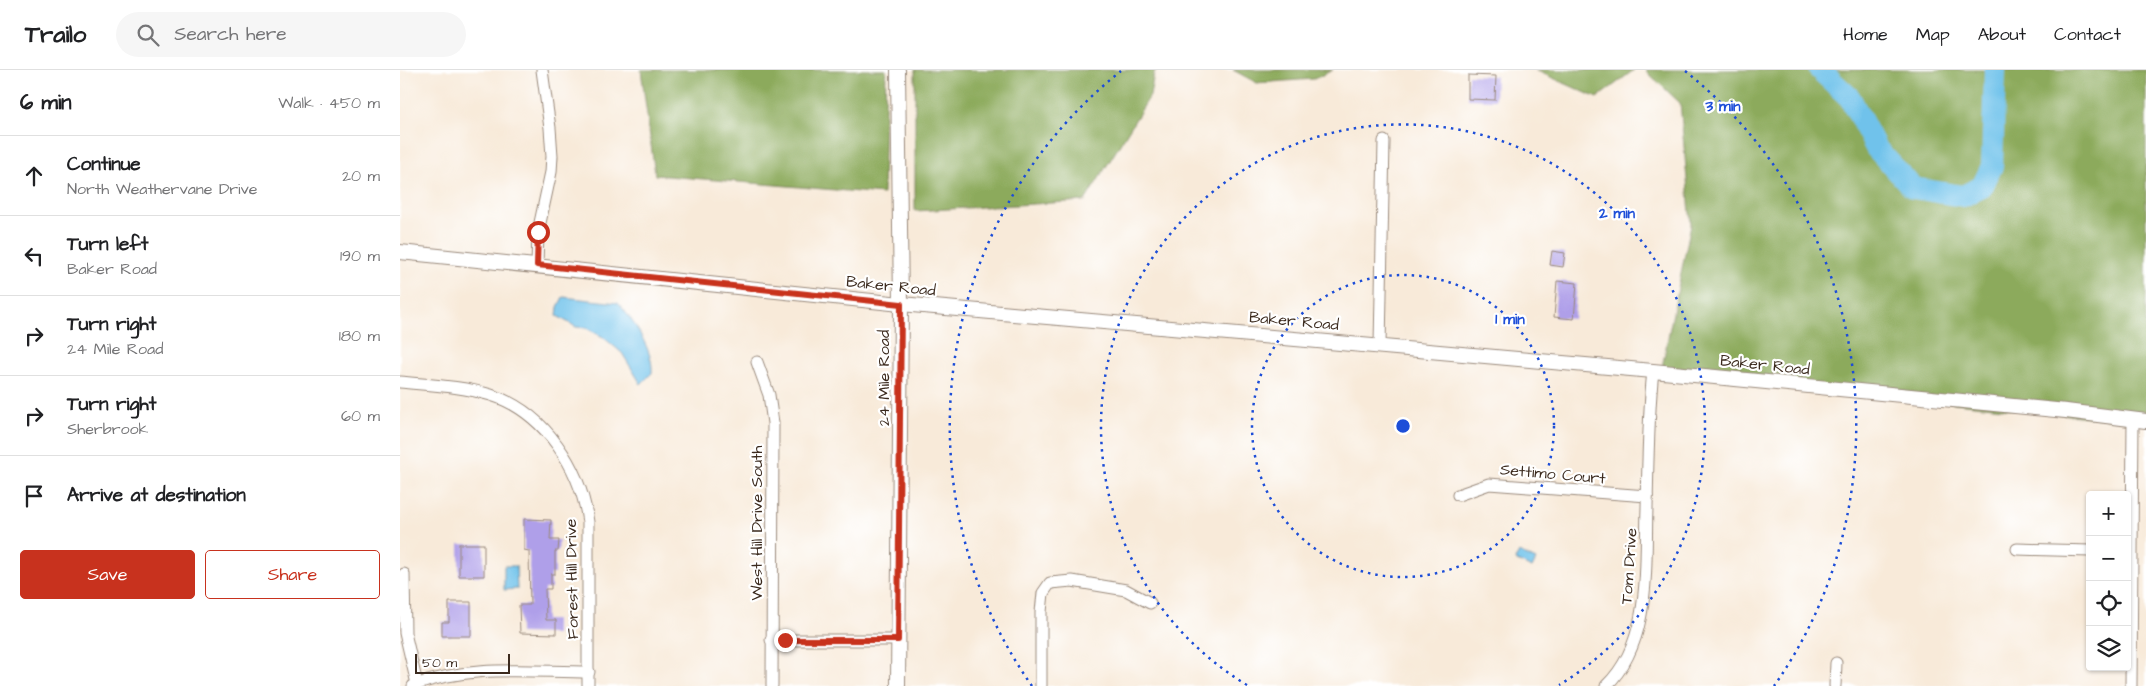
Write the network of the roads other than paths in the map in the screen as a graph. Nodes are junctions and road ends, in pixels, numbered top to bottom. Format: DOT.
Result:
graph roads {
  1 [pos="542,70"];
  2 [pos="898,70"];
  3 [pos="1384,140"];
  4 [pos="400,252"];
  5 [pos="537,265"];
  6 [pos="901,304"];
  7 [pos="1380,345"];
  8 [pos="758,362"];
  9 [pos="1653,370"];
  10 [pos="400,382"];
  11 [pos="2139,420"];
  12 [pos="1458,495"];
  13 [pos="1647,496"];
  14 [pos="2130,536"];
  15 [pos="2017,550"];
  16 [pos="2086,552"];
  17 [pos="404,574"];
  18 [pos="2129,581"];
  19 [pos="1150,602"];
  20 [pos="771,640"];
  21 [pos="898,640"];
  22 [pos="1836,663"];
  23 [pos="588,672"];
  24 [pos="415,685"];
  25 [pos="588,686"];
  26 [pos="772,686"];
  27 [pos="898,686"];
  28 [pos="1042,686"];
  29 [pos="1606,686"];
  30 [pos="1835,686"];
  31 [pos="2131,686"];
  1 -- 5 [label="street"];
  2 -- 6 [label="street, 24 Mile Road"];
  3 -- 7 [label="street"];
  4 -- 5 [label="street, Baker Road"];
  5 -- 6 [label="street, Baker Road"];
  6 -- 7 [label="street, Baker Road"];
  6 -- 21 [label="street, 24 Mile Road"];
  7 -- 9 [label="street, Baker Road"];
  8 -- 20 [label="street, West Hill Drive South"];
  9 -- 11 [label="street, Baker Road"];
  9 -- 13 [label="street, Tom Drive"];
  10 -- 23 [label="street, Forest Hill Drive"];
  11 -- 14 [label="street"];
  12 -- 13 [label="street, Settimo Court"];
  13 -- 29 [label="street, Tom Drive"];
  15 -- 16 [label="street"];
  17 -- 24 [label="street"];
  18 -- 31 [label="street"];
  19 -- 28 [label="street"];
  20 -- 21 [label="street"];
  20 -- 26 [label="street, West Hill Drive South"];
  21 -- 27 [label="street, 24 Mile Road"];
  22 -- 30 [label="street"];
  23 -- 24 [label="street"];
  23 -- 25 [label="street, Forest Hill Drive"];
}
